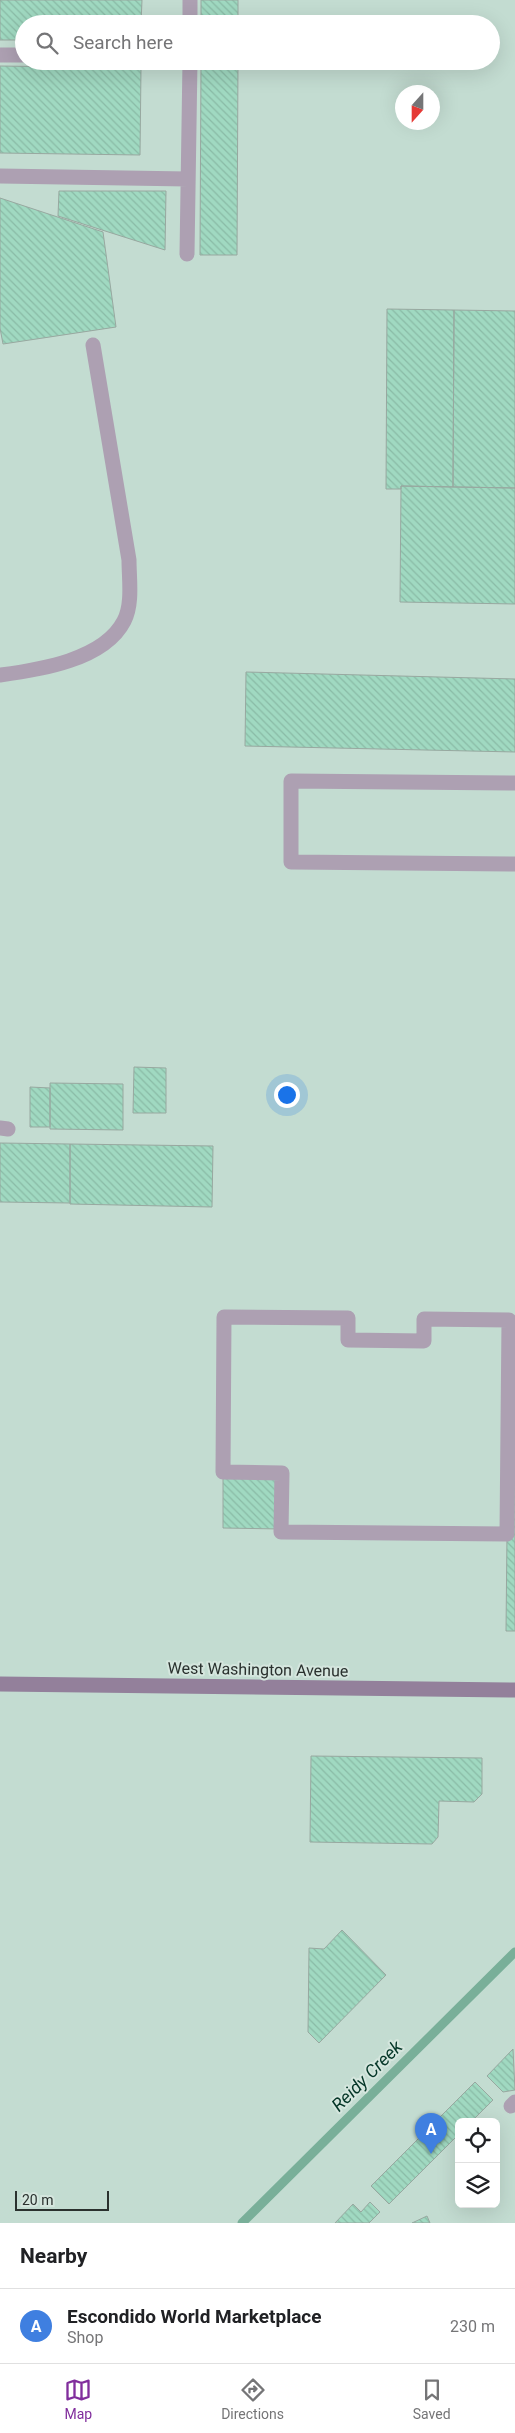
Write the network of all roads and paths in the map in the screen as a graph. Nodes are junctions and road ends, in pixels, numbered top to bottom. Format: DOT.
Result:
graph roads {
  1 [pos="190,0"];
  2 [pos="190,15"];
  3 [pos="0,54"];
  4 [pos="15,55"];
  5 [pos="190,70"];
  6 [pos="0,176"];
  7 [pos="188,179"];
  8 [pos="187,254"];
  9 [pos="93,345"];
  10 [pos="0,675"];
  11 [pos="515,783"];
  12 [pos="515,864"];
  13 [pos="507,1534"];
  14 [pos="0,1684"];
  15 [pos="515,1690"];
  1 -- 2 [label="lane"];
  3 -- 4 [label="lane"];
  5 -- 7 [label="lane"];
  6 -- 7 [label="lane"];
  7 -- 8 [label="lane"];
  9 -- 10 [label="lane"];
  11 -- 12 [label="lane"];
  13 -- 13 [label="lane"];
  14 -- 15 [label="main road, West Washington Avenue"];
}
